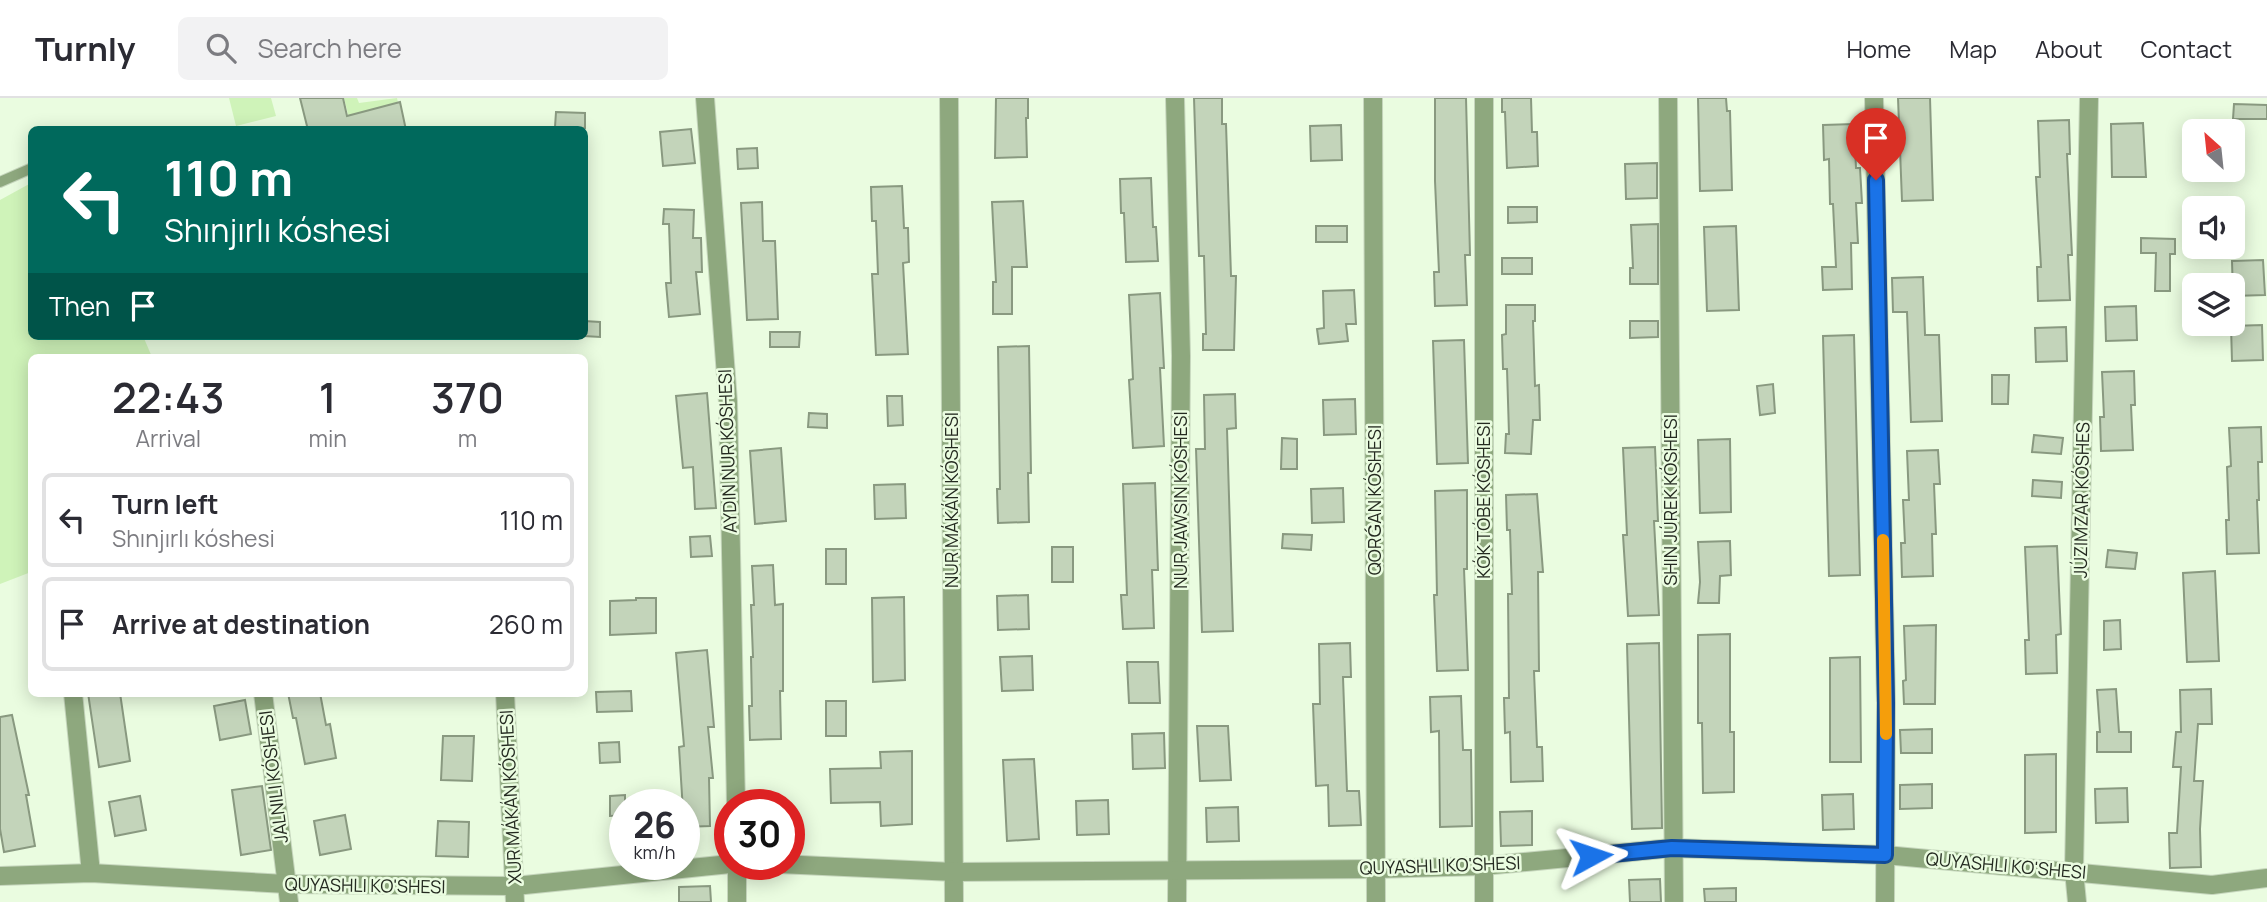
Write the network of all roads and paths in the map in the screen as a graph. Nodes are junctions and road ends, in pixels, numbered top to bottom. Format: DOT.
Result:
graph roads {
  1 [pos="705,98"];
  2 [pos="949,98"];
  3 [pos="1175,98"];
  4 [pos="1373,98"];
  5 [pos="1484,98"];
  6 [pos="1668,98"];
  7 [pos="1874,98"];
  8 [pos="2089,98"];
  9 [pos="28,170"];
  10 [pos="0,183"];
  11 [pos="73,697"];
  12 [pos="263,697"];
  13 [pos="505,697"];
  14 [pos="736,789"];
  15 [pos="1672,848"];
  16 [pos="1885,855"];
  17 [pos="714,865"];
  18 [pos="805,865"];
  19 [pos="1483,866"];
  20 [pos="1177,869"];
  21 [pos="1376,869"];
  22 [pos="2074,871"];
  23 [pos="954,872"];
  24 [pos="91,873"];
  25 [pos="0,876"];
  26 [pos="2267,878"];
  27 [pos="737,880"];
  28 [pos="287,893"];
  29 [pos="515,894"];
  30 [pos="737,902"];
  31 [pos="954,902"];
  32 [pos="1177,902"];
  33 [pos="1376,902"];
  34 [pos="1484,902"];
  35 [pos="1674,902"];
  36 [pos="1885,902"];
  37 [pos="2077,902"];
  1 -- 14 [label="street"];
  2 -- 23 [label="street, NUR MÁKÁN KÓSHESI"];
  3 -- 20 [label="street"];
  4 -- 21 [label="street, QORǴAN KÓSHESI"];
  5 -- 19 [label="street, KÓK TÓBE KÓSHESI"];
  6 -- 15 [label="street"];
  7 -- 16 [label="street"];
  8 -- 22 [label="street, JÚZIMZAR KÓSHES"];
  9 -- 10 [label="lane"];
  11 -- 24 [label="street"];
  12 -- 28 [label="street"];
  13 -- 29 [label="street, XUR MÁKÁN KÓSHESI"];
  15 -- 16 [label="street, QUYASHLI KO'SHESI"];
  15 -- 19 [label="street, QUYASHLI KO'SHESI"];
  15 -- 35 [label="street"];
  16 -- 22 [label="street, QUYASHLI KO'SHESI"];
  16 -- 36 [label="street"];
  17 -- 29 [label="street, QUYASHLI KO'SHESI"];
  18 -- 23 [label="street, QUYASHLI KO'SHESI"];
  19 -- 21 [label="street, QUYASHLI KO'SHESI"];
  19 -- 34 [label="street, KÓK TÓBE KÓSHESI"];
  20 -- 21 [label="street, QUYASHLI KO'SHESI"];
  20 -- 23 [label="street, QUYASHLI KO'SHESI"];
  20 -- 32 [label="street"];
  21 -- 33 [label="street, QORǴAN KÓSHESI"];
  22 -- 26 [label="street, QUYASHLI KO'SHESI"];
  22 -- 37 [label="street, JÚZIMZAR KÓSHES"];
  23 -- 31 [label="street, NUR MÁKÁN KÓSHESI"];
  24 -- 25 [label="street, QUYASHLI KO'SHESI"];
  24 -- 28 [label="street, QUYASHLI KO'SHESI"];
  27 -- 30 [label="street"];
  28 -- 29 [label="street, QUYASHLI KO'SHESI"];
}
